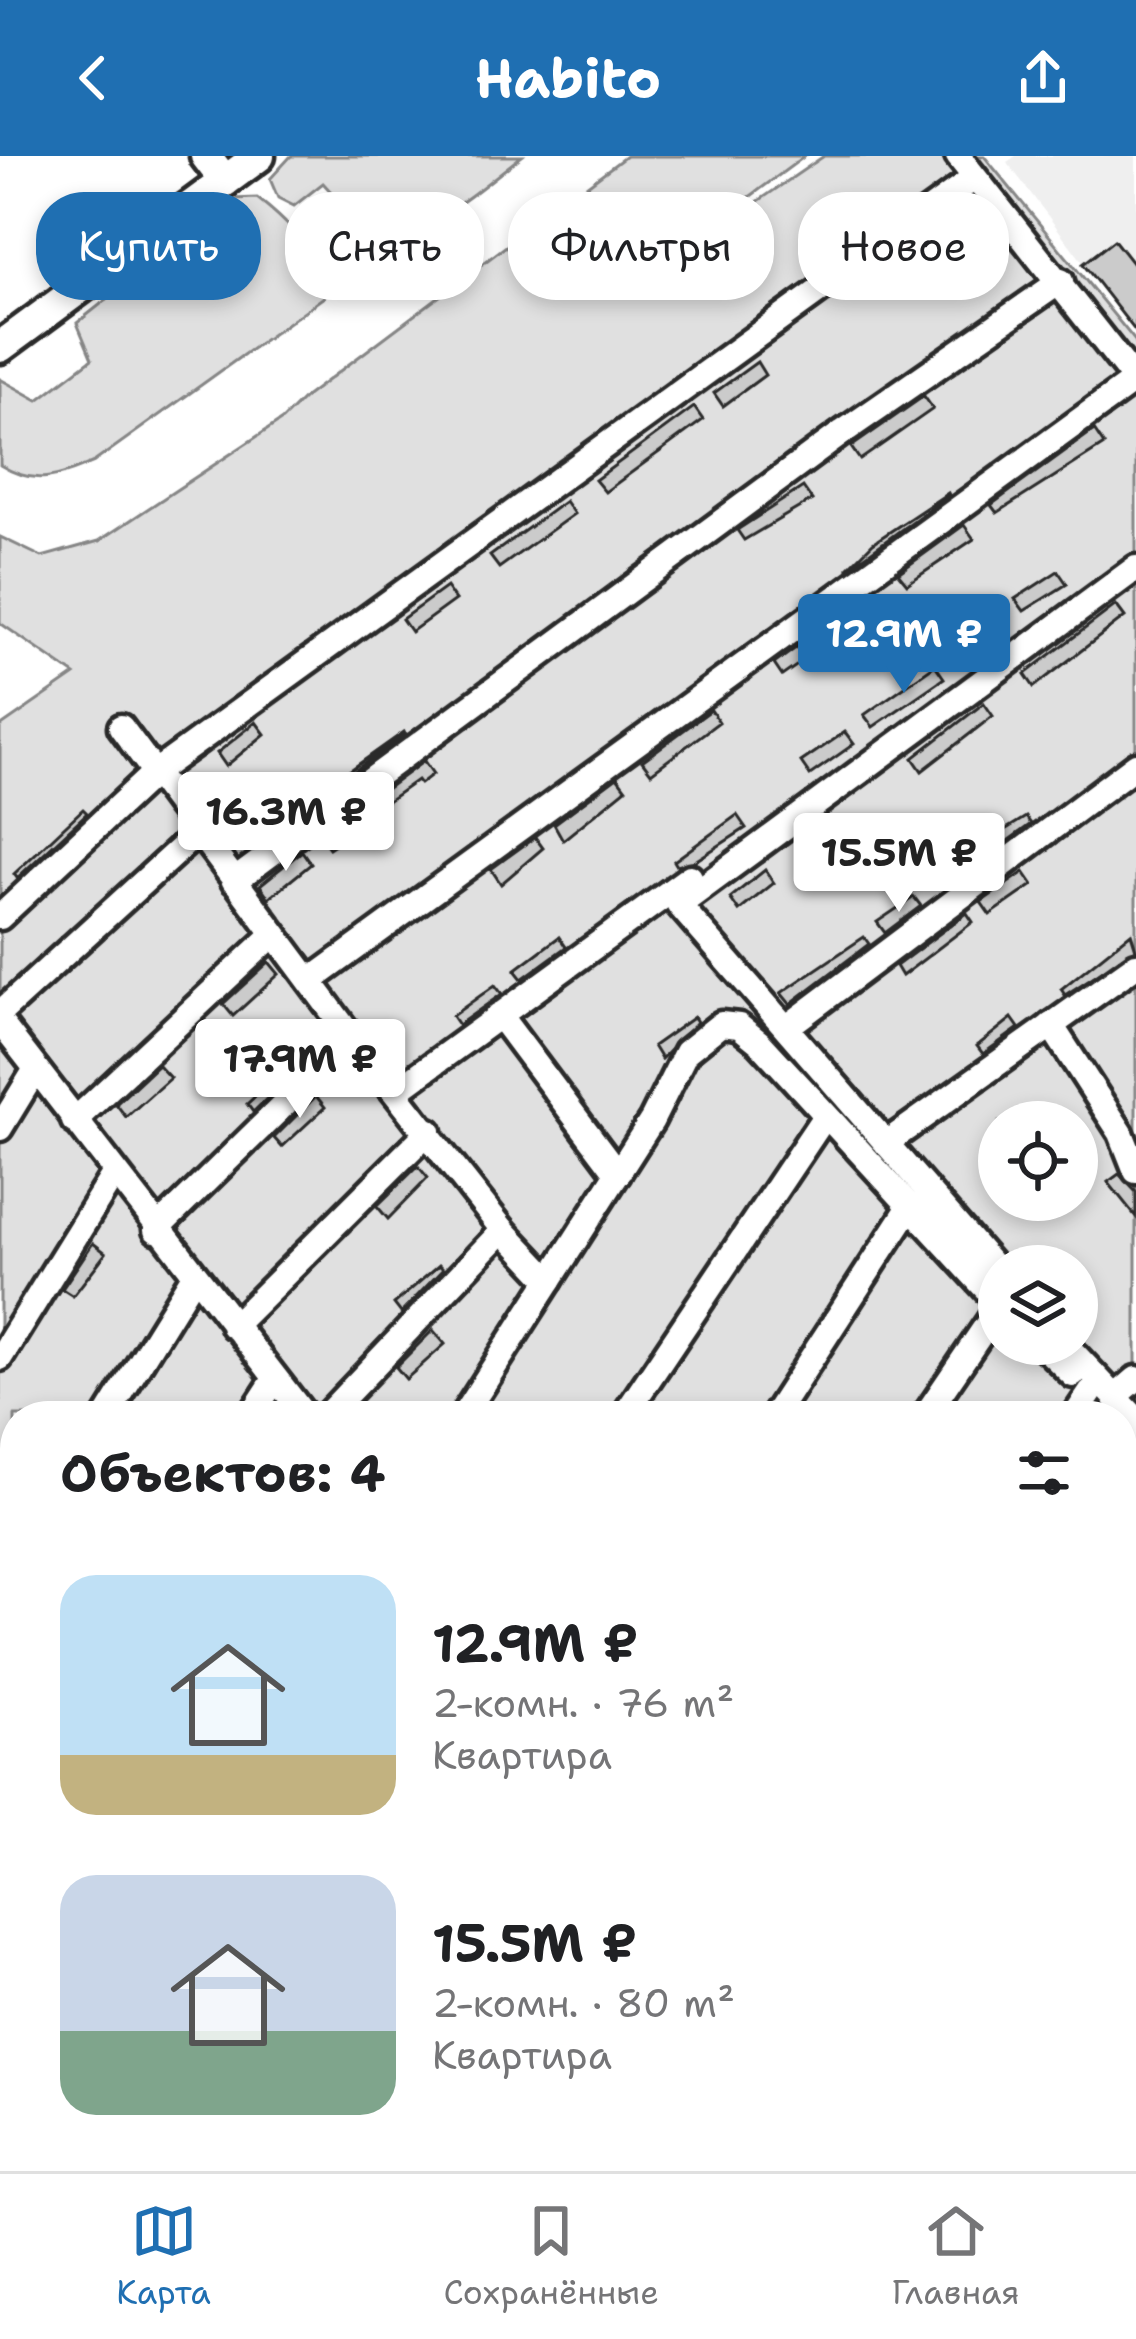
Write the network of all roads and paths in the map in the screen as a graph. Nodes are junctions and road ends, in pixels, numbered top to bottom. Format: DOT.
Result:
graph roads {
  1 [pos="206,156"];
  2 [pos="260,156"];
  3 [pos="958,156"];
  4 [pos="974,178"];
  5 [pos="225,181"];
  6 [pos="1061,281"];
  7 [pos="0,347"];
  8 [pos="1136,381"];
  9 [pos="1136,554"];
  10 [pos="1136,568"];
  11 [pos="121,727"];
  12 [pos="1136,765"];
  13 [pos="154,773"];
  14 [pos="197,833"];
  15 [pos="234,881"];
  16 [pos="0,917"];
  17 [pos="274,934"];
  18 [pos="1136,965"];
  19 [pos="310,981"];
  20 [pos="499,1016"];
  21 [pos="0,1017"];
  22 [pos="1052,1025"];
  23 [pos="787,1028"];
  24 [pos="352,1038"];
  25 [pos="36,1069"];
  26 [pos="395,1090"];
  27 [pos="824,1116"];
  28 [pos="74,1120"];
  29 [pos="0,1128"];
  30 [pos="1129,1129"];
  31 [pos="429,1131"];
  32 [pos="886,1143"];
  33 [pos="1136,1171"];
  34 [pos="115,1174"];
  35 [pos="618,1174"];
  36 [pos="911,1205"];
  37 [pos="156,1230"];
  38 [pos="503,1230"];
  39 [pos="978,1249"];
  40 [pos="193,1277"];
  41 [pos="550,1280"];
  42 [pos="978,1281"];
  43 [pos="233,1327"];
  44 [pos="978,1336"];
  45 [pos="0,1358"];
  46 [pos="1065,1365"];
  47 [pos="1080,1365"];
  48 [pos="275,1378"];
  49 [pos="1136,1379"];
  50 [pos="116,1401"];
  51 [pos="260,1401"];
  52 [pos="293,1401"];
  53 [pos="340,1401"];
  54 [pos="473,1401"];
  55 [pos="635,1401"];
  56 [pos="784,1401"];
  57 [pos="935,1401"];
  58 [pos="1105,1401"];
  59 [pos="1105,1401"];
  60 [pos="1107,1401"];
  1 -- 5 [label="main road"];
  2 -- 5 [label="main road"];
  3 -- 4 [label="street"];
  4 -- 6 [label="street"];
  4 -- 13 [label="street"];
  5 -- 7 [label="main road"];
  6 -- 8 [label="street"];
  6 -- 15 [label="street"];
  8 -- 19 [label="street"];
  9 -- 20 [label="street"];
  10 -- 23 [label="street"];
  11 -- 13 [label="street"];
  12 -- 23 [label="street"];
  13 -- 14 [label="street"];
  13 -- 16 [label="street"];
  14 -- 15 [label="street"];
  14 -- 21 [label="street"];
  15 -- 17 [label="street"];
  17 -- 19 [label="street"];
  17 -- 28 [label="street"];
  18 -- 22 [label="street"];
  19 -- 24 [label="street"];
  20 -- 26 [label="street"];
  20 -- 35 [label="street"];
  21 -- 25 [label="street"];
  22 -- 30 [label="street"];
  22 -- 32 [label="street"];
  23 -- 32 [label="street"];
  24 -- 26 [label="street"];
  24 -- 37 [label="street"];
  25 -- 28 [label="street"];
  25 -- 29 [label="street"];
  26 -- 31 [label="street"];
  27 -- 35 [label="street"];
  27 -- 36 [label="street"];
  27 -- 55 [label="street"];
  28 -- 34 [label="street"];
  30 -- 33 [label="street"];
  31 -- 38 [label="street"];
  31 -- 43 [label="street"];
  32 -- 39 [label="street"];
  34 -- 37 [label="street"];
  34 -- 45 [label="street"];
  35 -- 41 [label="street"];
  36 -- 42 [label="street"];
  36 -- 56 [label="street"];
  37 -- 40 [label="street"];
  38 -- 41 [label="street"];
  38 -- 53 [label="street"];
  40 -- 43 [label="street"];
  40 -- 50 [label="street"];
  41 -- 54 [label="street"];
  43 -- 48 [label="street"];
  44 -- 57 [label="street"];
  46 -- 58 [label="street"];
  47 -- 59 [label="street"];
  48 -- 51 [label="street"];
  48 -- 52 [label="street"];
  49 -- 60 [label="street"];
}
